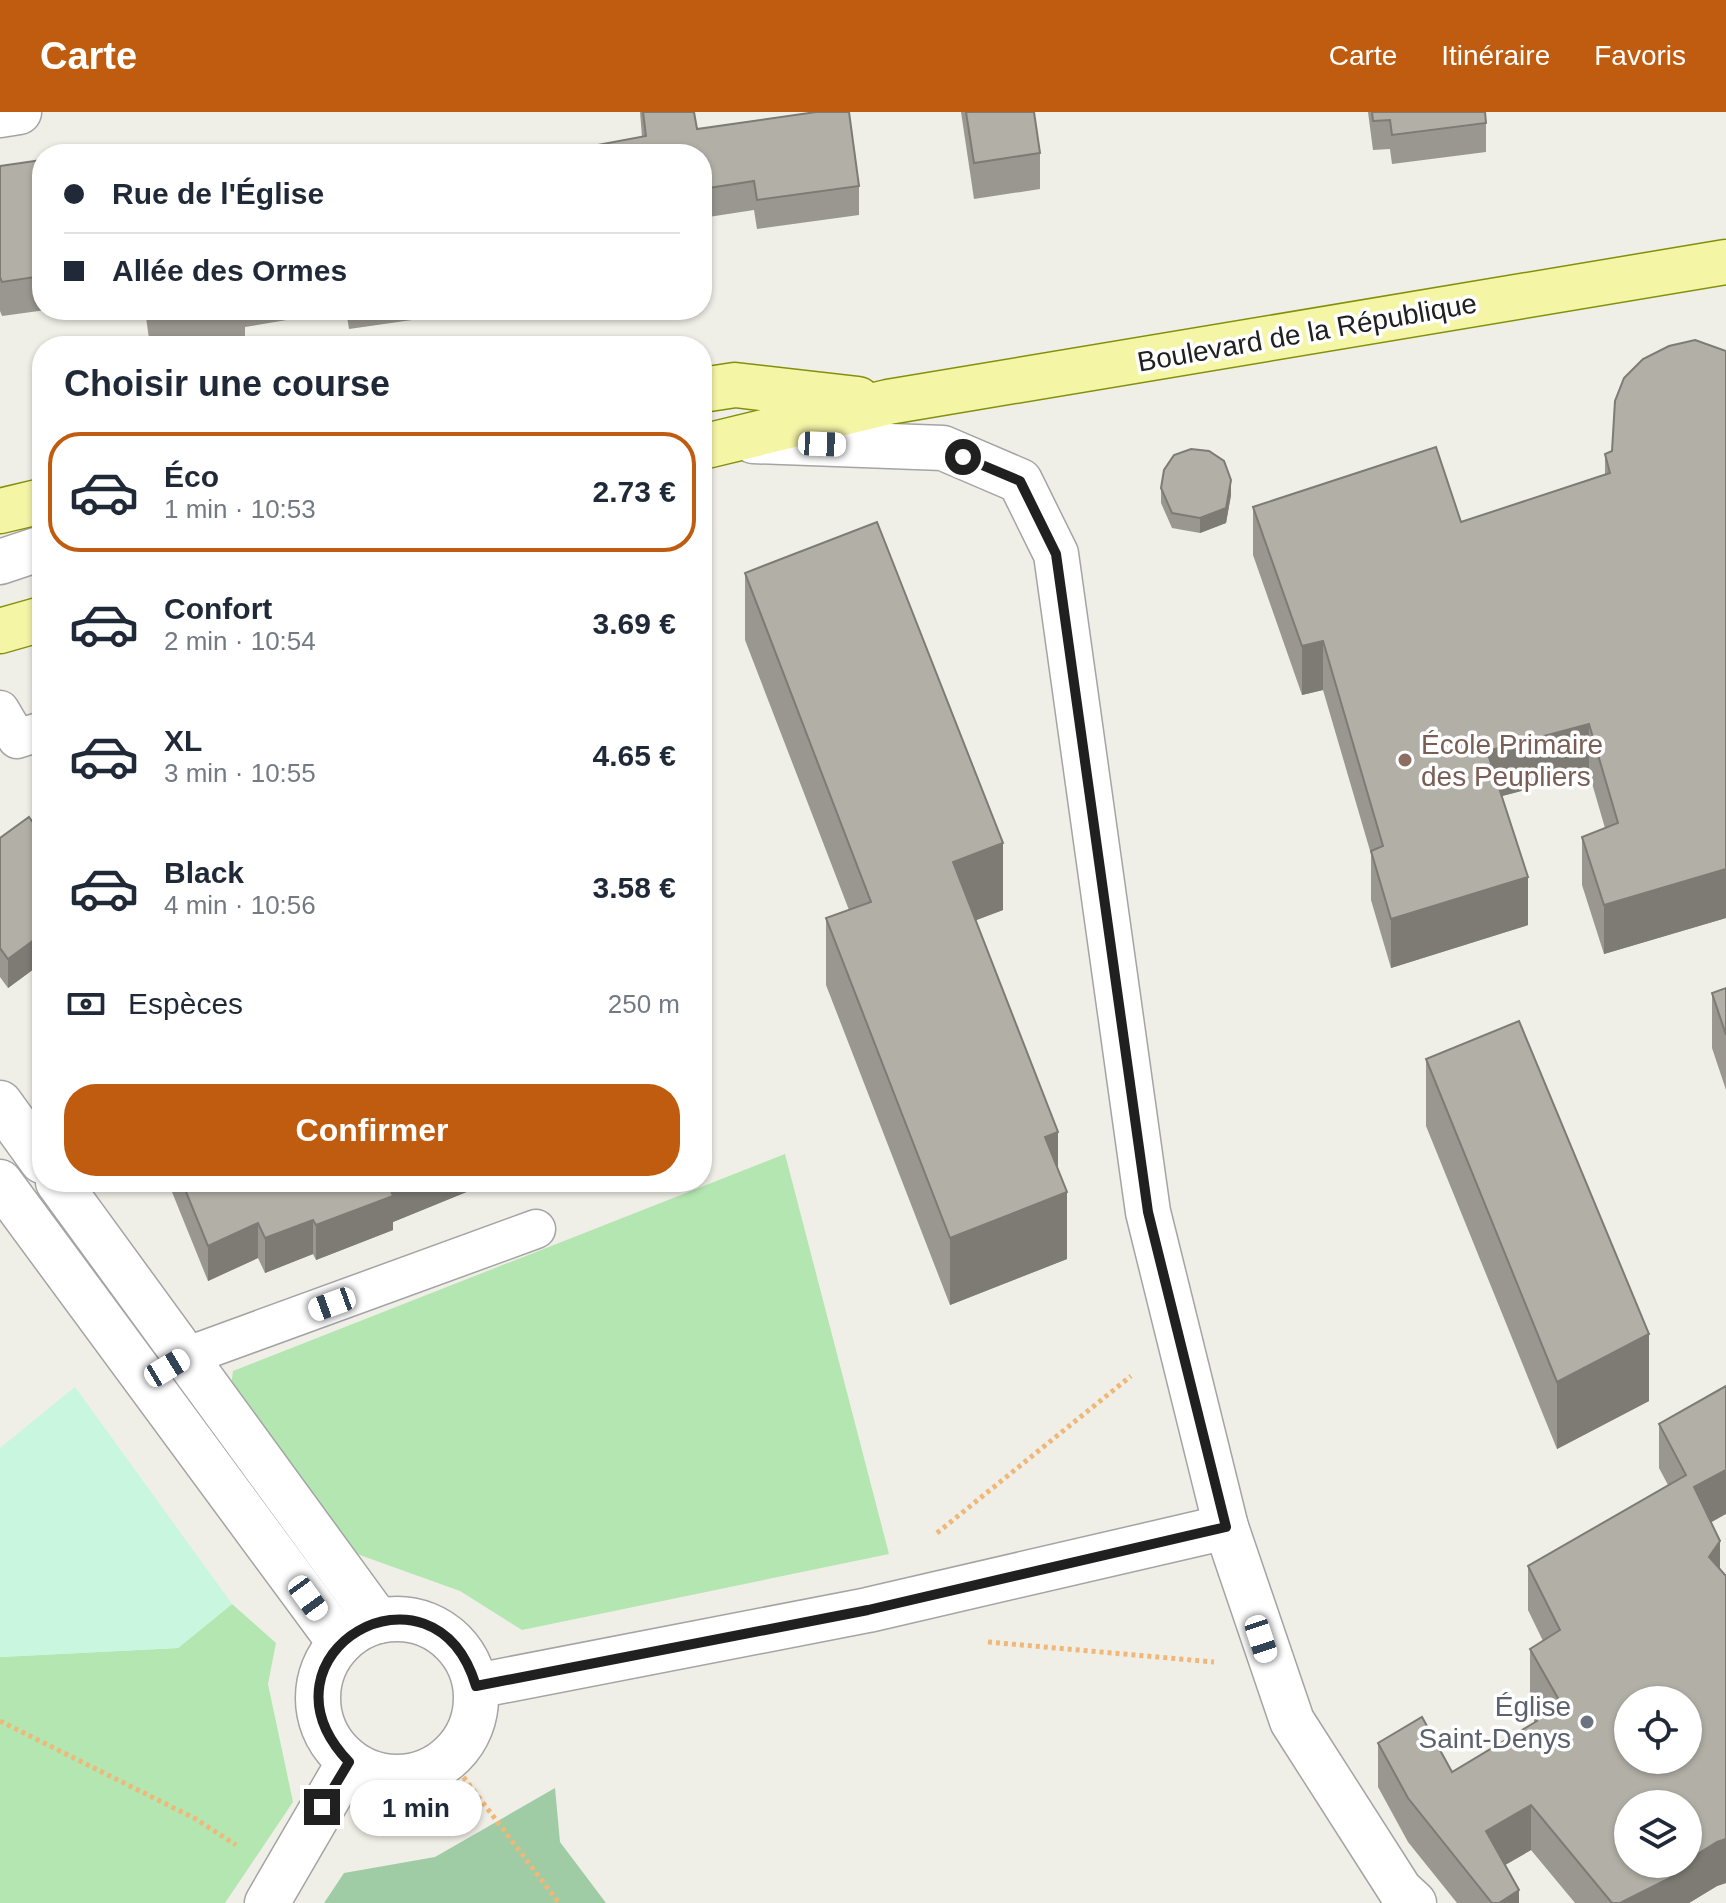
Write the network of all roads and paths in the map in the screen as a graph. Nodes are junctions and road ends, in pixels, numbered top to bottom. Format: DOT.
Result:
graph roads {
  1 [pos="19,112"];
  2 [pos="0,115"];
  3 [pos="1726,262"];
  4 [pos="712,388"];
  5 [pos="888,402"];
  6 [pos="716,444"];
  7 [pos="32,503"];
  8 [pos="0,511"];
  9 [pos="32,551"];
  10 [pos="0,562"];
  11 [pos="32,622"];
  12 [pos="0,631"];
  13 [pos="0,710"];
  14 [pos="32,734"];
  15 [pos="0,1103"];
  16 [pos="32,1147"];
  17 [pos="0,1182"];
  18 [pos="65,1192"];
  19 [pos="536,1229"];
  20 [pos="185,1357"];
  21 [pos="148,1379"];
  22 [pos="1226,1527"];
  23 [pos="378,1621"];
  24 [pos="340,1643"];
  25 [pos="476,1686"];
  26 [pos="0,1721"];
  27 [pos="449,1758"];
  28 [pos="349,1762"];
  29 [pos="275,1889"];
  30 [pos="559,1903"];
  31 [pos="1414,1903"];
  1 -- 2 [label="street"];
  3 -- 5 [label="main road, Boulevard de la République"];
  4 -- 5 [label="main road, Boulevard de la République"];
  5 -- 6 [label="main road, Boulevard de la République"];
  6 -- 22 [label="street"];
  7 -- 8 [label="main road"];
  9 -- 10 [label="street"];
  11 -- 12 [label="main road"];
  13 -- 14 [label="lane"];
  15 -- 16 [label="street"];
  17 -- 21 [label="street"];
  18 -- 20 [label="street"];
  19 -- 20 [label="lane"];
  20 -- 21 [label="street"];
  20 -- 23 [label="street"];
  21 -- 24 [label="street"];
  22 -- 25 [label="street"];
  22 -- 31 [label="street"];
  23 -- 24 [label="street"];
  23 -- 25 [label="street"];
  24 -- 28 [label="street"];
  25 -- 27 [label="street"];
  26 -- 29 [label="path"];
  27 -- 28 [label="street"];
  27 -- 30 [label="path"];
  28 -- 29 [label="street"];
}
